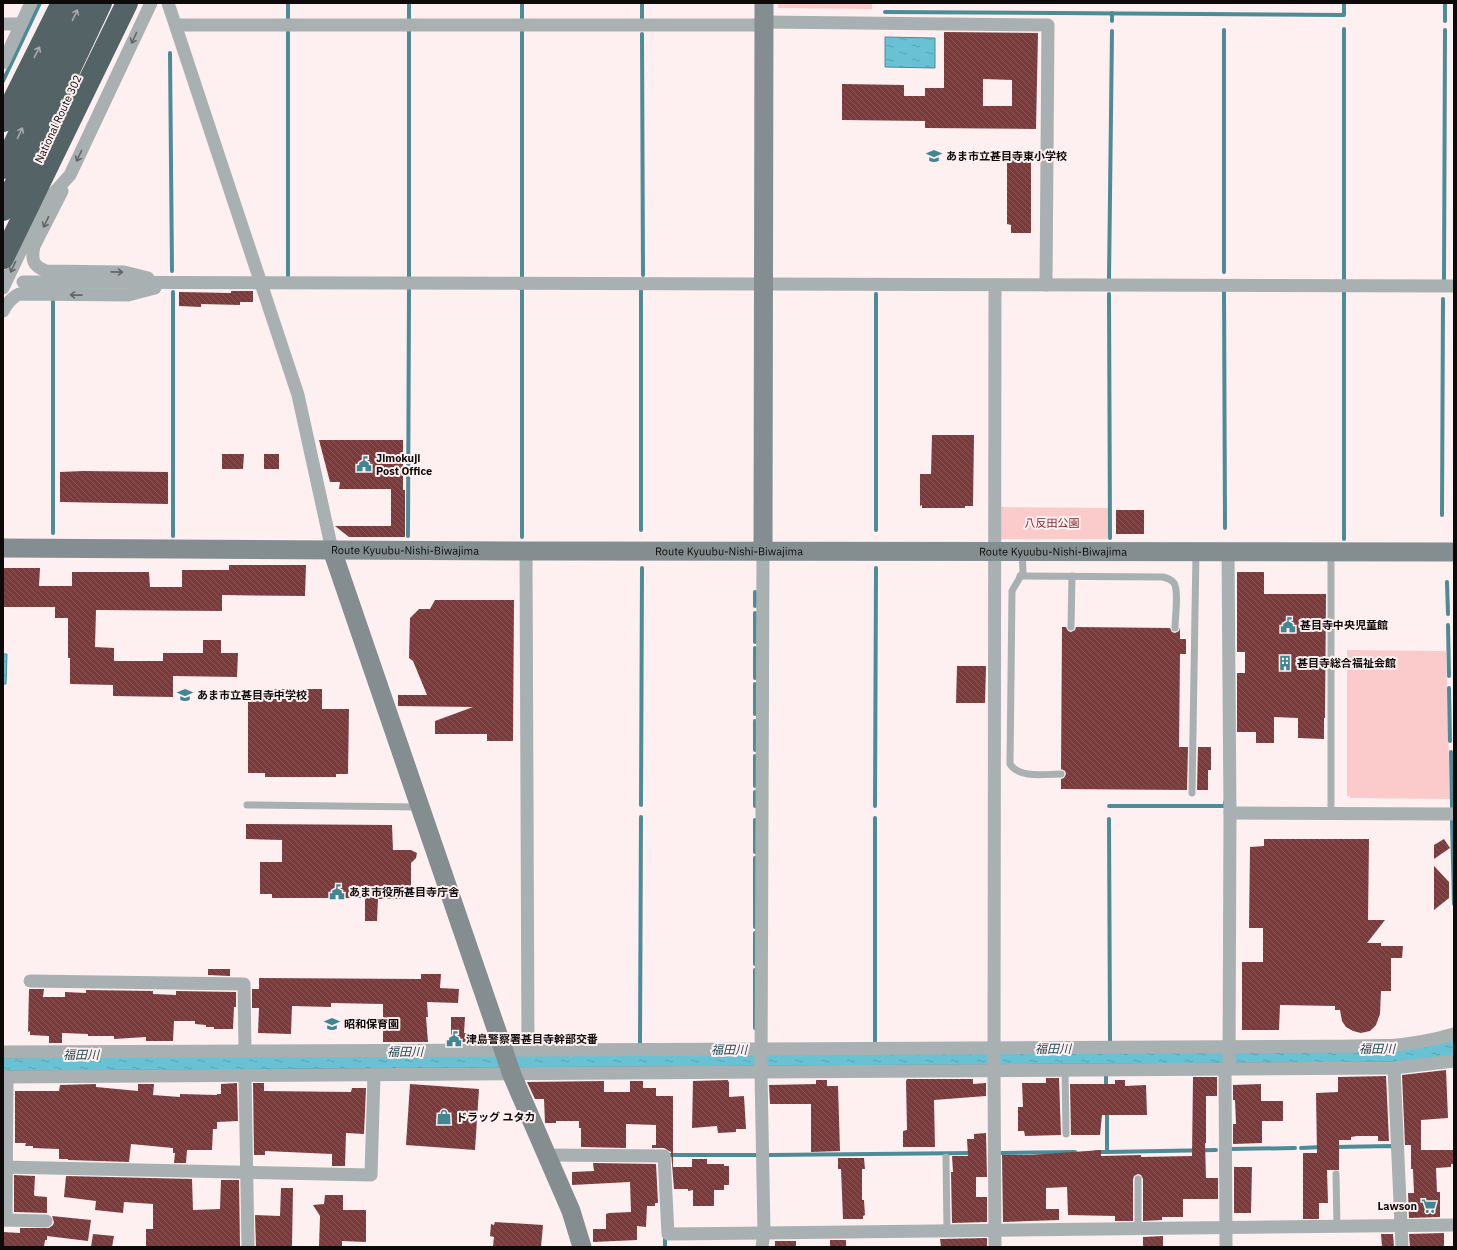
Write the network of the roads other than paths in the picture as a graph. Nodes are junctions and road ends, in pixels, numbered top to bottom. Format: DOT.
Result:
graph roads {
  1 [pos="31,3"];
  2 [pos="62,3"];
  3 [pos="81,3"];
  4 [pos="101,3"];
  5 [pos="114,3"];
  6 [pos="127,3"];
  7 [pos="151,3"];
  8 [pos="168,3"];
  9 [pos="764,16"];
  10 [pos="3,24"];
  11 [pos="21,24"];
  12 [pos="176,25"];
  13 [pos="3,62"];
  14 [pos="3,121"];
  15 [pos="3,168"];
  16 [pos="70,175"];
  17 [pos="3,210"];
  18 [pos="3,235"];
  19 [pos="3,258"];
  20 [pos="23,282"];
  21 [pos="170,283"];
  22 [pos="261,283"];
  23 [pos="764,284"];
  24 [pos="995,285"];
  25 [pos="1046,285"];
  26 [pos="1454,286"];
  27 [pos="3,288"];
  28 [pos="3,311"];
  29 [pos="3,548"];
  30 [pos="332,550"];
  31 [pos="526,551"];
  32 [pos="763,551"];
  33 [pos="995,551"];
  34 [pos="1022,551"];
  35 [pos="1196,551"];
  36 [pos="1228,552"];
  37 [pos="1331,552"];
  38 [pos="1454,552"];
  39 [pos="1020,576"];
  40 [pos="1072,576"];
  41 [pos="1071,627"];
  42 [pos="1175,628"];
  43 [pos="1061,774"];
  44 [pos="1192,793"];
  45 [pos="247,806"];
  46 [pos="419,807"];
  47 [pos="1230,813"];
  48 [pos="1331,814"];
  49 [pos="1454,814"];
  50 [pos="30,981"];
  51 [pos="1454,1034"];
  52 [pos="1229,1048"];
  53 [pos="995,1049"];
  54 [pos="528,1050"];
  55 [pos="245,1051"];
  56 [pos="761,1051"];
  57 [pos="3,1052"];
  58 [pos="505,1053"];
  59 [pos="1454,1061"];
  60 [pos="1227,1068"];
  61 [pos="1394,1068"];
  62 [pos="1065,1070"];
  63 [pos="994,1071"];
  64 [pos="761,1073"];
  65 [pos="374,1075"];
  66 [pos="512,1075"];
  67 [pos="245,1076"];
  68 [pos="5,1077"];
  69 [pos="1066,1134"];
  70 [pos="546,1155"];
  71 [pos="946,1157"];
  72 [pos="5,1167"];
  73 [pos="247,1171"];
  74 [pos="1336,1174"];
  75 [pos="1138,1179"];
  76 [pos="5,1220"];
  77 [pos="46,1221"];
  78 [pos="1454,1225"];
  79 [pos="1337,1226"];
  80 [pos="1401,1226"];
  81 [pos="1138,1228"];
  82 [pos="1226,1228"];
  83 [pos="947,1230"];
  84 [pos="995,1230"];
  85 [pos="764,1232"];
  86 [pos="248,1247"];
  87 [pos="582,1247"];
  88 [pos="762,1247"];
  89 [pos="995,1247"];
  90 [pos="1226,1247"];
  91 [pos="1402,1247"];
  1 -- 11 [label="street"];
  14 -- 2 [label="highway, one-way"];
  15 -- 3 [label="highway, one-way"];
  4 -- 17 [label="highway"];
  5 -- 18 [label="highway, National Route 302"];
  6 -- 19 [label="highway"];
  7 -- 16 [label="street, one-way"];
  8 -- 12 [label="street"];
  9 -- 12 [label="street"];
  9 -- 23 [label="main road"];
  9 -- 25 [label="street"];
  10 -- 11 [label="street"];
  11 -- 13 [label="street"];
  12 -- 22 [label="street"];
  16 -- 21 [label="street, one-way"];
  16 -- 27 [label="street, one-way"];
  20 -- 21 [label="street"];
  21 -- 22 [label="street"];
  21 -- 28 [label="street, one-way"];
  22 -- 23 [label="street"];
  22 -- 30 [label="street"];
  23 -- 24 [label="street"];
  23 -- 32 [label="main road"];
  24 -- 25 [label="street"];
  24 -- 33 [label="street"];
  25 -- 26 [label="street"];
  29 -- 30 [label="main road, Route Kyuubu-Nishi-Biwajima"];
  30 -- 31 [label="main road, Route Kyuubu-Nishi-Biwajima"];
  30 -- 46 [label="main road"];
  31 -- 32 [label="main road, Route Kyuubu-Nishi-Biwajima"];
  31 -- 54 [label="street"];
  32 -- 33 [label="main road, Route Kyuubu-Nishi-Biwajima"];
  32 -- 56 [label="street"];
  33 -- 34 [label="main road, Route Kyuubu-Nishi-Biwajima"];
  33 -- 53 [label="street"];
  34 -- 35 [label="main road, Route Kyuubu-Nishi-Biwajima"];
  34 -- 39 [label="lane"];
  35 -- 36 [label="main road, Route Kyuubu-Nishi-Biwajima"];
  35 -- 44 [label="lane"];
  36 -- 37 [label="main road, Route Kyuubu-Nishi-Biwajima"];
  36 -- 47 [label="street"];
  37 -- 38 [label="main road, Route Kyuubu-Nishi-Biwajima"];
  37 -- 48 [label="lane"];
  39 -- 40 [label="lane"];
  39 -- 43 [label="lane"];
  40 -- 41 [label="lane"];
  40 -- 42 [label="lane"];
  45 -- 46 [label="lane"];
  46 -- 58 [label="main road"];
  47 -- 48 [label="street"];
  47 -- 52 [label="street"];
  48 -- 49 [label="street"];
  50 -- 55 [label="street"];
  51 -- 52 [label="street"];
  52 -- 53 [label="street"];
  52 -- 60 [label="street"];
  53 -- 56 [label="street"];
  53 -- 63 [label="street"];
  54 -- 56 [label="street"];
  54 -- 58 [label="street"];
  55 -- 57 [label="street"];
  55 -- 58 [label="street"];
  56 -- 64 [label="street"];
  58 -- 66 [label="main road"];
  59 -- 61 [label="street"];
  60 -- 61 [label="street"];
  60 -- 62 [label="street"];
  60 -- 82 [label="street"];
  61 -- 80 [label="street"];
  62 -- 63 [label="street"];
  62 -- 69 [label="lane"];
  63 -- 64 [label="street"];
  63 -- 84 [label="street"];
  64 -- 66 [label="street"];
  64 -- 85 [label="street"];
  65 -- 66 [label="street"];
  65 -- 67 [label="street"];
  65 -- 73 [label="street"];
  66 -- 70 [label="main road"];
  67 -- 68 [label="street"];
  67 -- 73 [label="street"];
  68 -- 72 [label="street"];
  70 -- 85 [label="street"];
  70 -- 87 [label="main road"];
  71 -- 83 [label="lane"];
  72 -- 73 [label="street"];
  72 -- 76 [label="street"];
  73 -- 86 [label="street"];
  74 -- 79 [label="lane"];
  75 -- 81 [label="lane"];
  76 -- 77 [label="street"];
  78 -- 80 [label="street"];
  79 -- 80 [label="street"];
  79 -- 82 [label="street"];
  80 -- 91 [label="street"];
  81 -- 82 [label="street"];
  81 -- 84 [label="street"];
  82 -- 90 [label="street"];
  83 -- 84 [label="street"];
  83 -- 85 [label="street"];
  84 -- 89 [label="street"];
  85 -- 88 [label="street"];
}
